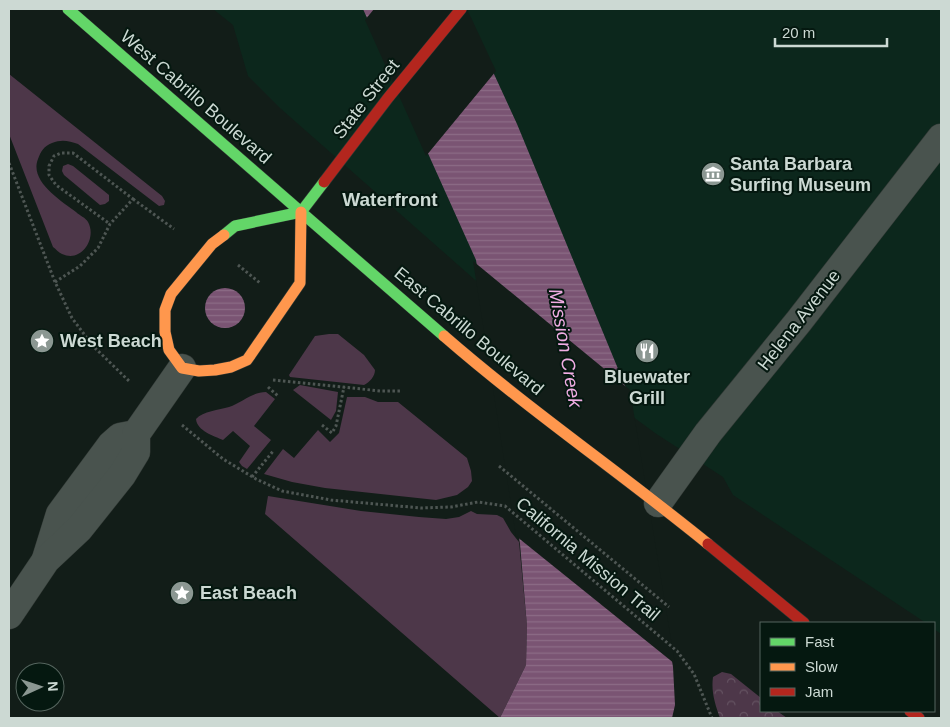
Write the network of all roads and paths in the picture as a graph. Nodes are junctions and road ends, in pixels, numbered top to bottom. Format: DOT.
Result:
graph roads {
  1 [pos="68,9"];
  2 [pos="461,9"];
  3 [pos="941,138"];
  4 [pos="9,163"];
  5 [pos="133,199"];
  6 [pos="301,212"];
  7 [pos="110,224"];
  8 [pos="174,229"];
  9 [pos="235,263"];
  10 [pos="55,282"];
  11 [pos="263,285"];
  12 [pos="182,368"];
  13 [pos="268,380"];
  14 [pos="264,383"];
  15 [pos="344,387"];
  16 [pos="402,391"];
  17 [pos="278,396"];
  18 [pos="157,405"];
  19 [pos="322,425"];
  20 [pos="274,450"];
  21 [pos="499,466"];
  22 [pos="252,477"];
  23 [pos="655,501"];
  24 [pos="669,607"];
  25 [pos="9,615"];
  26 [pos="803,622"];
  27 [pos="712,718"];
  1 -- 6 [label="main road, West Cabrillo Boulevard"];
  2 -- 6 [label="main road, State Street"];
  3 -- 23 [label="street, Helena Avenue"];
  4 -- 10 [label="path, California Mission Trail"];
  5 -- 7 [label="path"];
  5 -- 7 [label="path"];
  5 -- 8 [label="path"];
  6 -- 12 [label="main road"];
  6 -- 12 [label="main road"];
  6 -- 23 [label="main road, East Cabrillo Boulevard"];
  7 -- 10 [label="path"];
  9 -- 11 [label="path"];
  10 -- 18 [label="path, California Mission Trail"];
  12 -- 18 [label="street"];
  13 -- 15 [label="path"];
  14 -- 17 [label="path"];
  15 -- 16 [label="path"];
  15 -- 19 [label="path"];
  18 -- 22 [label="path, California Mission Trail"];
  18 -- 25 [label="street"];
  20 -- 22 [label="path"];
  21 -- 24 [label="path"];
  22 -- 27 [label="path, California Mission Trail"];
  23 -- 26 [label="main road, East Cabrillo Boulevard"];
}
